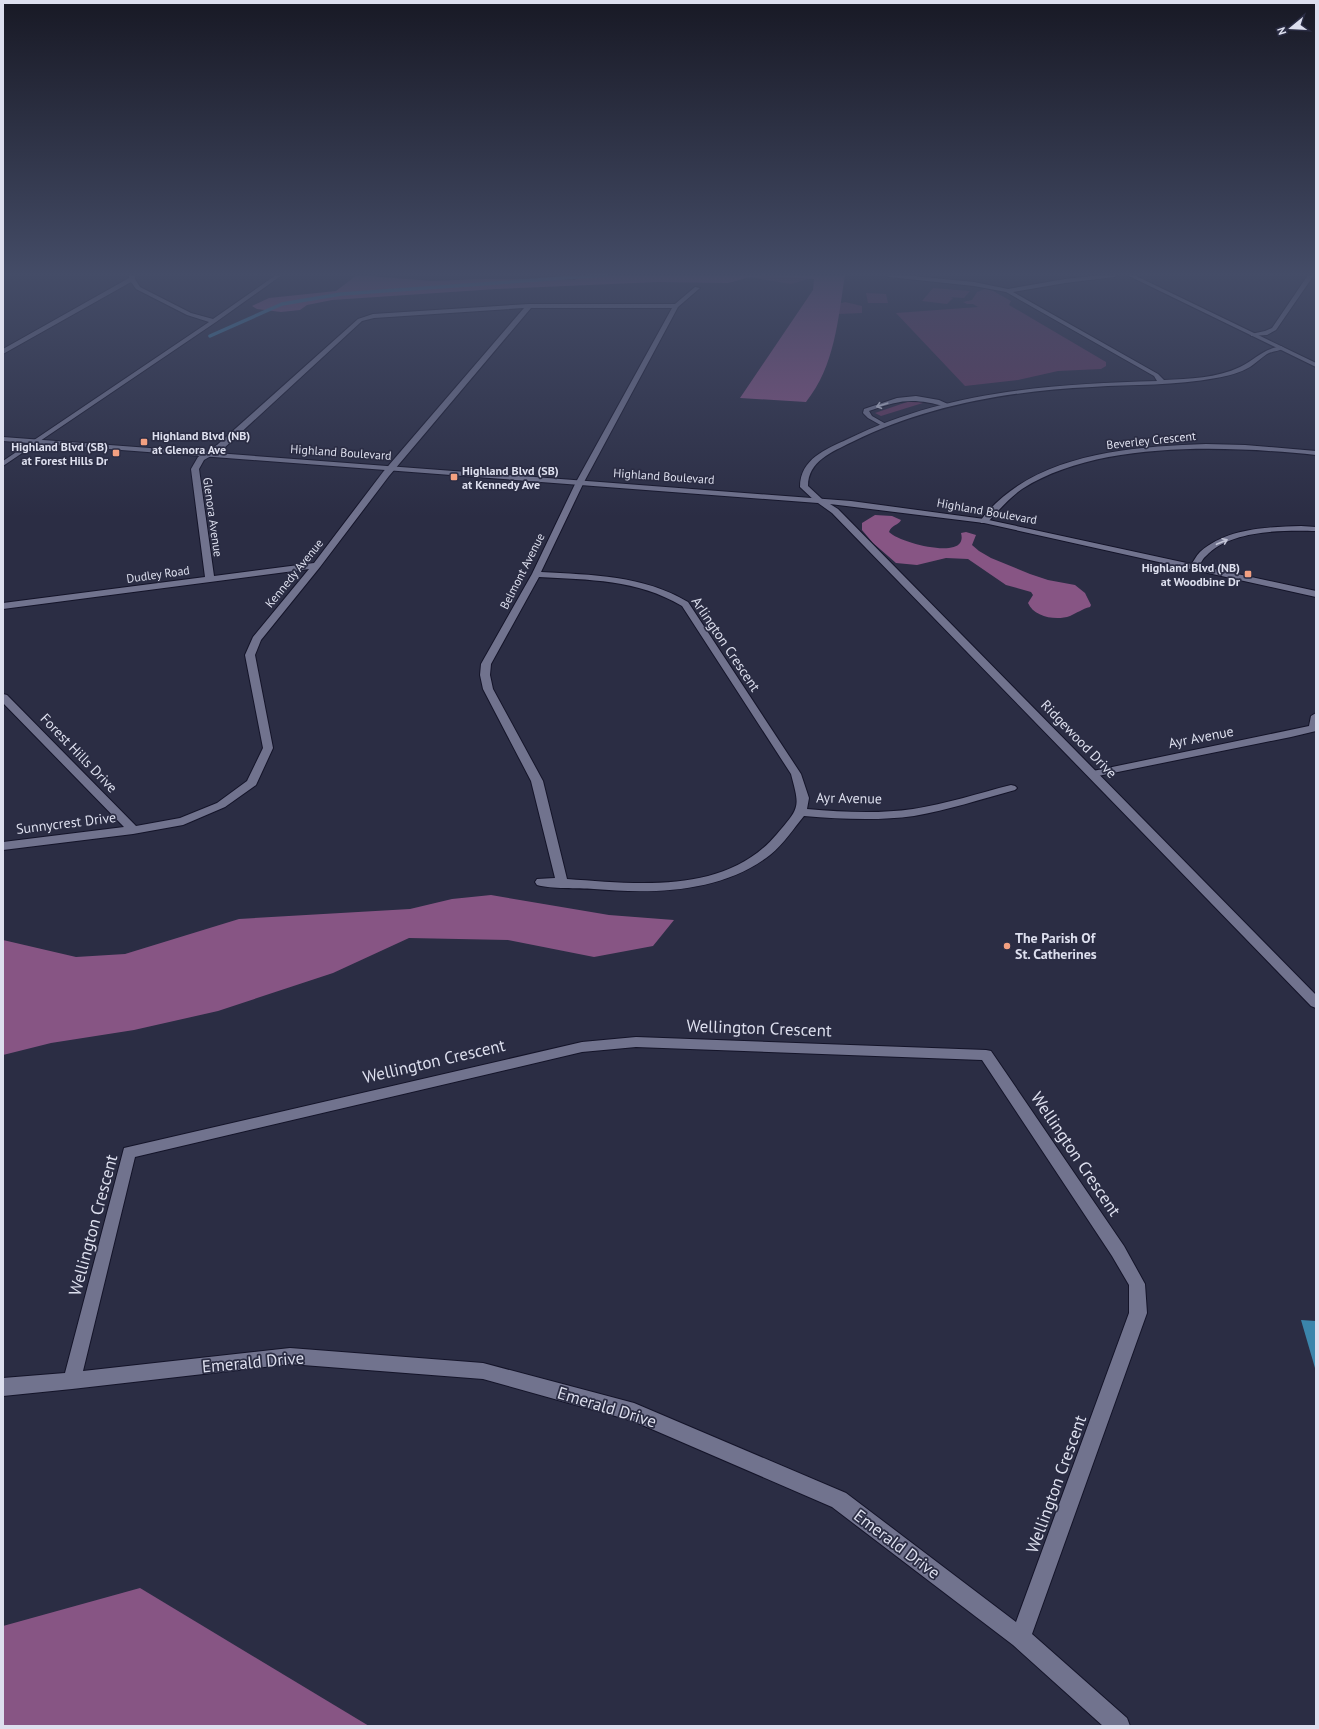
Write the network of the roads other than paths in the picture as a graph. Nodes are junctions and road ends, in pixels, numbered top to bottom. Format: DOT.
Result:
graph roads {
  1 [pos="163,356"];
  2 [pos="322,356"];
  3 [pos="487,356"];
  4 [pos="649,356"];
  5 [pos="1122,356"];
  6 [pos="1260,356"];
  7 [pos="1297,356"];
  8 [pos="1316,365"];
  9 [pos="1162,382"];
  10 [pos="947,405"];
  11 [pos="884,425"];
  12 [pos="3,439"];
  13 [pos="36,441"];
  14 [pos="1316,453"];
  15 [pos="208,454"];
  16 [pos="3,464"];
  17 [pos="391,468"];
  18 [pos="580,482"];
  19 [pos="818,500"];
  20 [pos="984,521"];
  21 [pos="1316,529"];
  22 [pos="316,565"];
  23 [pos="1194,567"];
  24 [pos="536,574"];
  25 [pos="210,579"];
  26 [pos="1316,594"];
  27 [pos="3,606"];
  28 [pos="3,697"];
  29 [pos="1316,716"];
  30 [pos="1315,728"];
  31 [pos="1093,774"];
  32 [pos="1011,788"];
  33 [pos="801,812"];
  34 [pos="133,830"];
  35 [pos="3,846"];
  36 [pos="541,882"];
  37 [pos="562,882"];
  38 [pos="1316,1003"];
  39 [pos="72,1381"];
  40 [pos="3,1387"];
  41 [pos="1020,1638"];
  42 [pos="1119,1726"];
  1 -- 13 [label="street"];
  2 -- 15 [label="street, Glenora Avenue"];
  3 -- 17 [label="street, Kennedy Avenue"];
  4 -- 18 [label="street, Belmont Avenue"];
  5 -- 9 [label="street"];
  6 -- 9 [label="street"];
  7 -- 8 [label="street"];
  9 -- 10 [label="street"];
  10 -- 11 [label="street"];
  10 -- 11 [label="street, one-way"];
  11 -- 19 [label="street, Ridgewood Drive"];
  12 -- 13 [label="street, Highland Boulevard"];
  13 -- 15 [label="street, Highland Boulevard"];
  13 -- 16 [label="street"];
  14 -- 20 [label="street, Beverley Crescent"];
  15 -- 17 [label="street, Highland Boulevard"];
  15 -- 25 [label="street, Glenora Avenue"];
  17 -- 18 [label="street, Highland Boulevard"];
  17 -- 22 [label="street, Kennedy Avenue"];
  18 -- 19 [label="street, Highland Boulevard"];
  18 -- 24 [label="street, Belmont Avenue"];
  19 -- 20 [label="street, Highland Boulevard"];
  19 -- 31 [label="street, Ridgewood Drive"];
  20 -- 23 [label="street, Highland Boulevard"];
  23 -- 21 [label="street, one-way"];
  22 -- 25 [label="street, Dudley Road"];
  22 -- 34 [label="street, Kennedy Avenue"];
  23 -- 26 [label="street, Highland Boulevard"];
  24 -- 33 [label="street, Arlington Crescent"];
  24 -- 37 [label="street, Belmont Avenue"];
  25 -- 27 [label="street, Dudley Road"];
  28 -- 34 [label="street, Forest Hills Drive"];
  29 -- 30 [label="street"];
  30 -- 31 [label="street, Ayr Avenue"];
  31 -- 38 [label="street, Ridgewood Drive"];
  32 -- 33 [label="street, Ayr Avenue"];
  33 -- 37 [label="street, Ayr Avenue"];
  34 -- 35 [label="street, Sunnycrest Drive"];
  36 -- 37 [label="street, Ayr Avenue"];
  39 -- 40 [label="street, Emerald Drive"];
  39 -- 41 [label="street, Emerald Drive"];
  39 -- 41 [label="street, Wellington Crescent"];
  41 -- 42 [label="street, Emerald Drive"];
}
